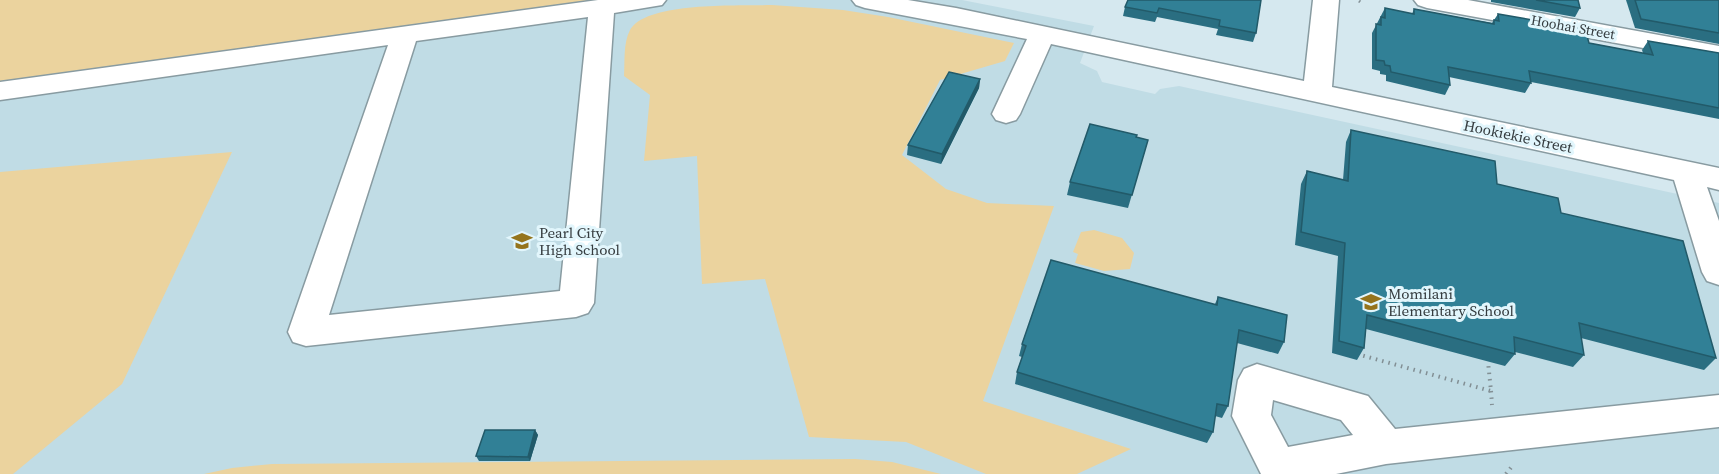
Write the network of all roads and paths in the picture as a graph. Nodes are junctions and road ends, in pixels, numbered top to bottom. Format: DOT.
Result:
graph roads {
  1 [pos="653,0"];
  2 [pos="865,0"];
  3 [pos="1326,0"];
  4 [pos="1427,0"];
  5 [pos="1359,1"];
  6 [pos="1363,4"];
  7 [pos="602,7"];
  8 [pos="405,35"];
  9 [pos="1042,35"];
  10 [pos="1719,54"];
  11 [pos="0,91"];
  12 [pos="1317,93"];
  13 [pos="1006,114"];
  14 [pos="1687,172"];
  15 [pos="1719,179"];
  16 [pos="1719,272"];
  17 [pos="1357,354"];
  18 [pos="1488,362"];
  19 [pos="1719,411"];
  20 [pos="1386,447"];
  1 -- 7 [label="street"];
  2 -- 9 [label="street, Hookiekie Street"];
  3 -- 12 [label="street"];
  4 -- 10 [label="street, Hoohai Street"];
  5 -- 6 [label="path"];
  7 -- 8 [label="street"];
  7 -- 8 [label="street"];
  8 -- 11 [label="street"];
  9 -- 12 [label="street, Hookiekie Street"];
  9 -- 13 [label="street"];
  12 -- 14 [label="street, Hookiekie Street"];
  14 -- 15 [label="street, Hookiekie Street"];
  14 -- 16 [label="street"];
  17 -- 18 [label="path"];
  19 -- 20 [label="street"];
}
